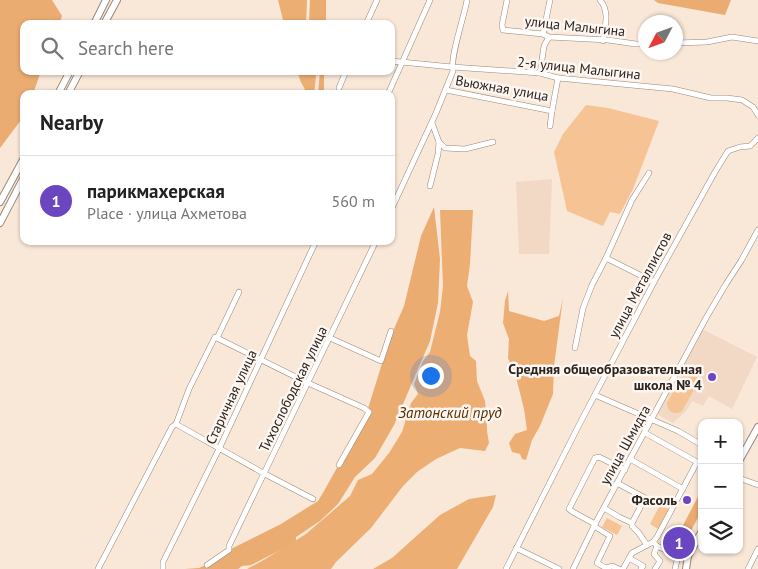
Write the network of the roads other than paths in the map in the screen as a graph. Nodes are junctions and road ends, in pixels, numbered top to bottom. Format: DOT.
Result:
graph roads {
  1 [pos="106,0"];
  2 [pos="117,0"];
  3 [pos="377,0"];
  4 [pos="430,0"];
  5 [pos="466,0"];
  6 [pos="507,0"];
  7 [pos="550,0"];
  8 [pos="600,0"];
  9 [pos="96,20"];
  10 [pos="106,20"];
  11 [pos="368,20"];
  12 [pos="546,35"];
  13 [pos="758,40"];
  14 [pos="603,41"];
  15 [pos="683,43"];
  16 [pos="638,44"];
  17 [pos="395,62"];
  18 [pos="403,63"];
  19 [pos="452,67"];
  20 [pos="540,74"];
  21 [pos="68,75"];
  22 [pos="78,75"];
  23 [pos="344,75"];
  24 [pos="558,78"];
  25 [pos="338,88"];
  26 [pos="60,90"];
  27 [pos="70,90"];
  28 [pos="390,90"];
  29 [pos="446,90"];
  30 [pos="552,110"];
  31 [pos="758,115"];
  32 [pos="432,123"];
  33 [pos="550,126"];
  34 [pos="758,138"];
  35 [pos="439,142"];
  36 [pos="493,142"];
  37 [pos="20,165"];
  38 [pos="649,173"];
  39 [pos="20,185"];
  40 [pos="430,186"];
  41 [pos="0,202"];
  42 [pos="395,202"];
  43 [pos="0,223"];
  44 [pos="758,230"];
  45 [pos="314,245"];
  46 [pos="374,245"];
  47 [pos="606,258"];
  48 [pos="654,282"];
  49 [pos="239,292"];
  50 [pos="391,330"];
  51 [pos="216,337"];
  52 [pos="330,338"];
  53 [pos="575,348"];
  54 [pos="261,360"];
  55 [pos="308,383"];
  56 [pos="595,395"];
  57 [pos="652,419"];
  58 [pos="174,426"];
  59 [pos="758,427"];
  60 [pos="645,433"];
  61 [pos="698,443"];
  62 [pos="219,449"];
  63 [pos="743,454"];
  64 [pos="630,459"];
  65 [pos="697,462"];
  66 [pos="339,465"];
  67 [pos="625,470"];
  68 [pos="265,474"];
  69 [pos="743,479"];
  70 [pos="618,483"];
  71 [pos="758,485"];
  72 [pos="683,489"];
  73 [pos="313,499"];
  74 [pos="604,508"];
  75 [pos="632,523"];
  76 [pos="595,525"];
  77 [pos="698,538"];
  78 [pos="655,544"];
  79 [pos="647,545"];
  80 [pos="516,548"];
  81 [pos="758,549"];
  82 [pos="629,558"];
  83 [pos="207,565"];
  84 [pos="98,569"];
  85 [pos="163,569"];
  86 [pos="506,569"];
  87 [pos="559,569"];
  88 [pos="573,569"];
  89 [pos="619,569"];
  90 [pos="623,569"];
  91 [pos="641,569"];
  92 [pos="655,569"];
  93 [pos="675,569"];
  94 [pos="686,569"];
  95 [pos="748,569"];
  1 -- 9 [label="main road"];
  2 -- 10 [label="main road"];
  3 -- 11 [label="street"];
  4 -- 18 [label="street"];
  5 -- 19 [label="street"];
  6 -- 12 [label="street, улица Малыгина"];
  7 -- 12 [label="street"];
  8 -- 14 [label="street"];
  12 -- 14 [label="street, улица Малыгина"];
  12 -- 20 [label="street"];
  13 -- 15 [label="street"];
  14 -- 16 [label="street, улица Малыгина"];
  17 -- 18 [label="street, 2-я улица Малыгина"];
  18 -- 19 [label="street, 2-я улица Малыгина"];
  18 -- 28 [label="street"];
  19 -- 20 [label="street, 2-я улица Малыгина"];
  19 -- 29 [label="street"];
  20 -- 24 [label="street, 2-я улица Малыгина"];
  21 -- 26 [label="main road"];
  22 -- 27 [label="main road"];
  23 -- 25 [label="street"];
  24 -- 30 [label="street, Вьюжная улица"];
  24 -- 31 [label="street, 2-я улица Малыгина"];
  29 -- 30 [label="street, Вьюжная улица"];
  29 -- 32 [label="street"];
  30 -- 33 [label="street"];
  32 -- 35 [label="street"];
  32 -- 42 [label="street"];
  34 -- 48 [label="street, улица Металлистов"];
  35 -- 36 [label="street"];
  35 -- 40 [label="street"];
  37 -- 41 [label="main road"];
  38 -- 47 [label="street"];
  39 -- 43 [label="main road"];
  44 -- 57 [label="street, улица Шмидта"];
  45 -- 54 [label="street, Старичная улица"];
  46 -- 52 [label="street, Тихослободская улица"];
  47 -- 48 [label="street"];
  47 -- 53 [label="street"];
  48 -- 56 [label="street, улица Металлистов"];
  49 -- 51 [label="street"];
  50 -- 52 [label="street"];
  51 -- 54 [label="street"];
  51 -- 58 [label="street"];
  52 -- 55 [label="street, Тихослободская улица"];
  54 -- 55 [label="street"];
  54 -- 62 [label="street, Старичная улица"];
  55 -- 66 [label="street"];
  55 -- 68 [label="street, Тихослободская улица"];
  56 -- 57 [label="street"];
  56 -- 80 [label="street, улица Металлистов"];
  57 -- 60 [label="street, улица Шмидта"];
  57 -- 61 [label="street"];
  58 -- 62 [label="street"];
  58 -- 84 [label="street"];
  59 -- 63 [label="main road"];
  60 -- 64 [label="street, улица Шмидта"];
  60 -- 65 [label="street"];
  62 -- 68 [label="street"];
  62 -- 85 [label="street, Старичная улица"];
  64 -- 67 [label="street, улица Шмидта"];
  64 -- 72 [label="street"];
  65 -- 72 [label="street"];
  67 -- 70 [label="street, улица Шмидта"];
  67 -- 76 [label="street"];
  68 -- 73 [label="street"];
  68 -- 83 [label="street, Тихослободская улица"];
  69 -- 71 [label="street"];
  70 -- 74 [label="street, улица Шмидта"];
  70 -- 75 [label="street"];
  72 -- 78 [label="street"];
  74 -- 75 [label="street"];
  74 -- 76 [label="street, улица Шмидта"];
  75 -- 79 [label="street"];
  76 -- 88 [label="street, улица Шмидта"];
  76 -- 89 [label="street"];
  77 -- 94 [label="main road"];
  78 -- 79 [label="street"];
  78 -- 92 [label="street"];
  78 -- 93 [label="street"];
  79 -- 82 [label="street"];
  80 -- 86 [label="street, улица Металлистов"];
  80 -- 87 [label="street"];
  81 -- 95 [label="street"];
  82 -- 90 [label="street"];
  82 -- 91 [label="street"];
}
